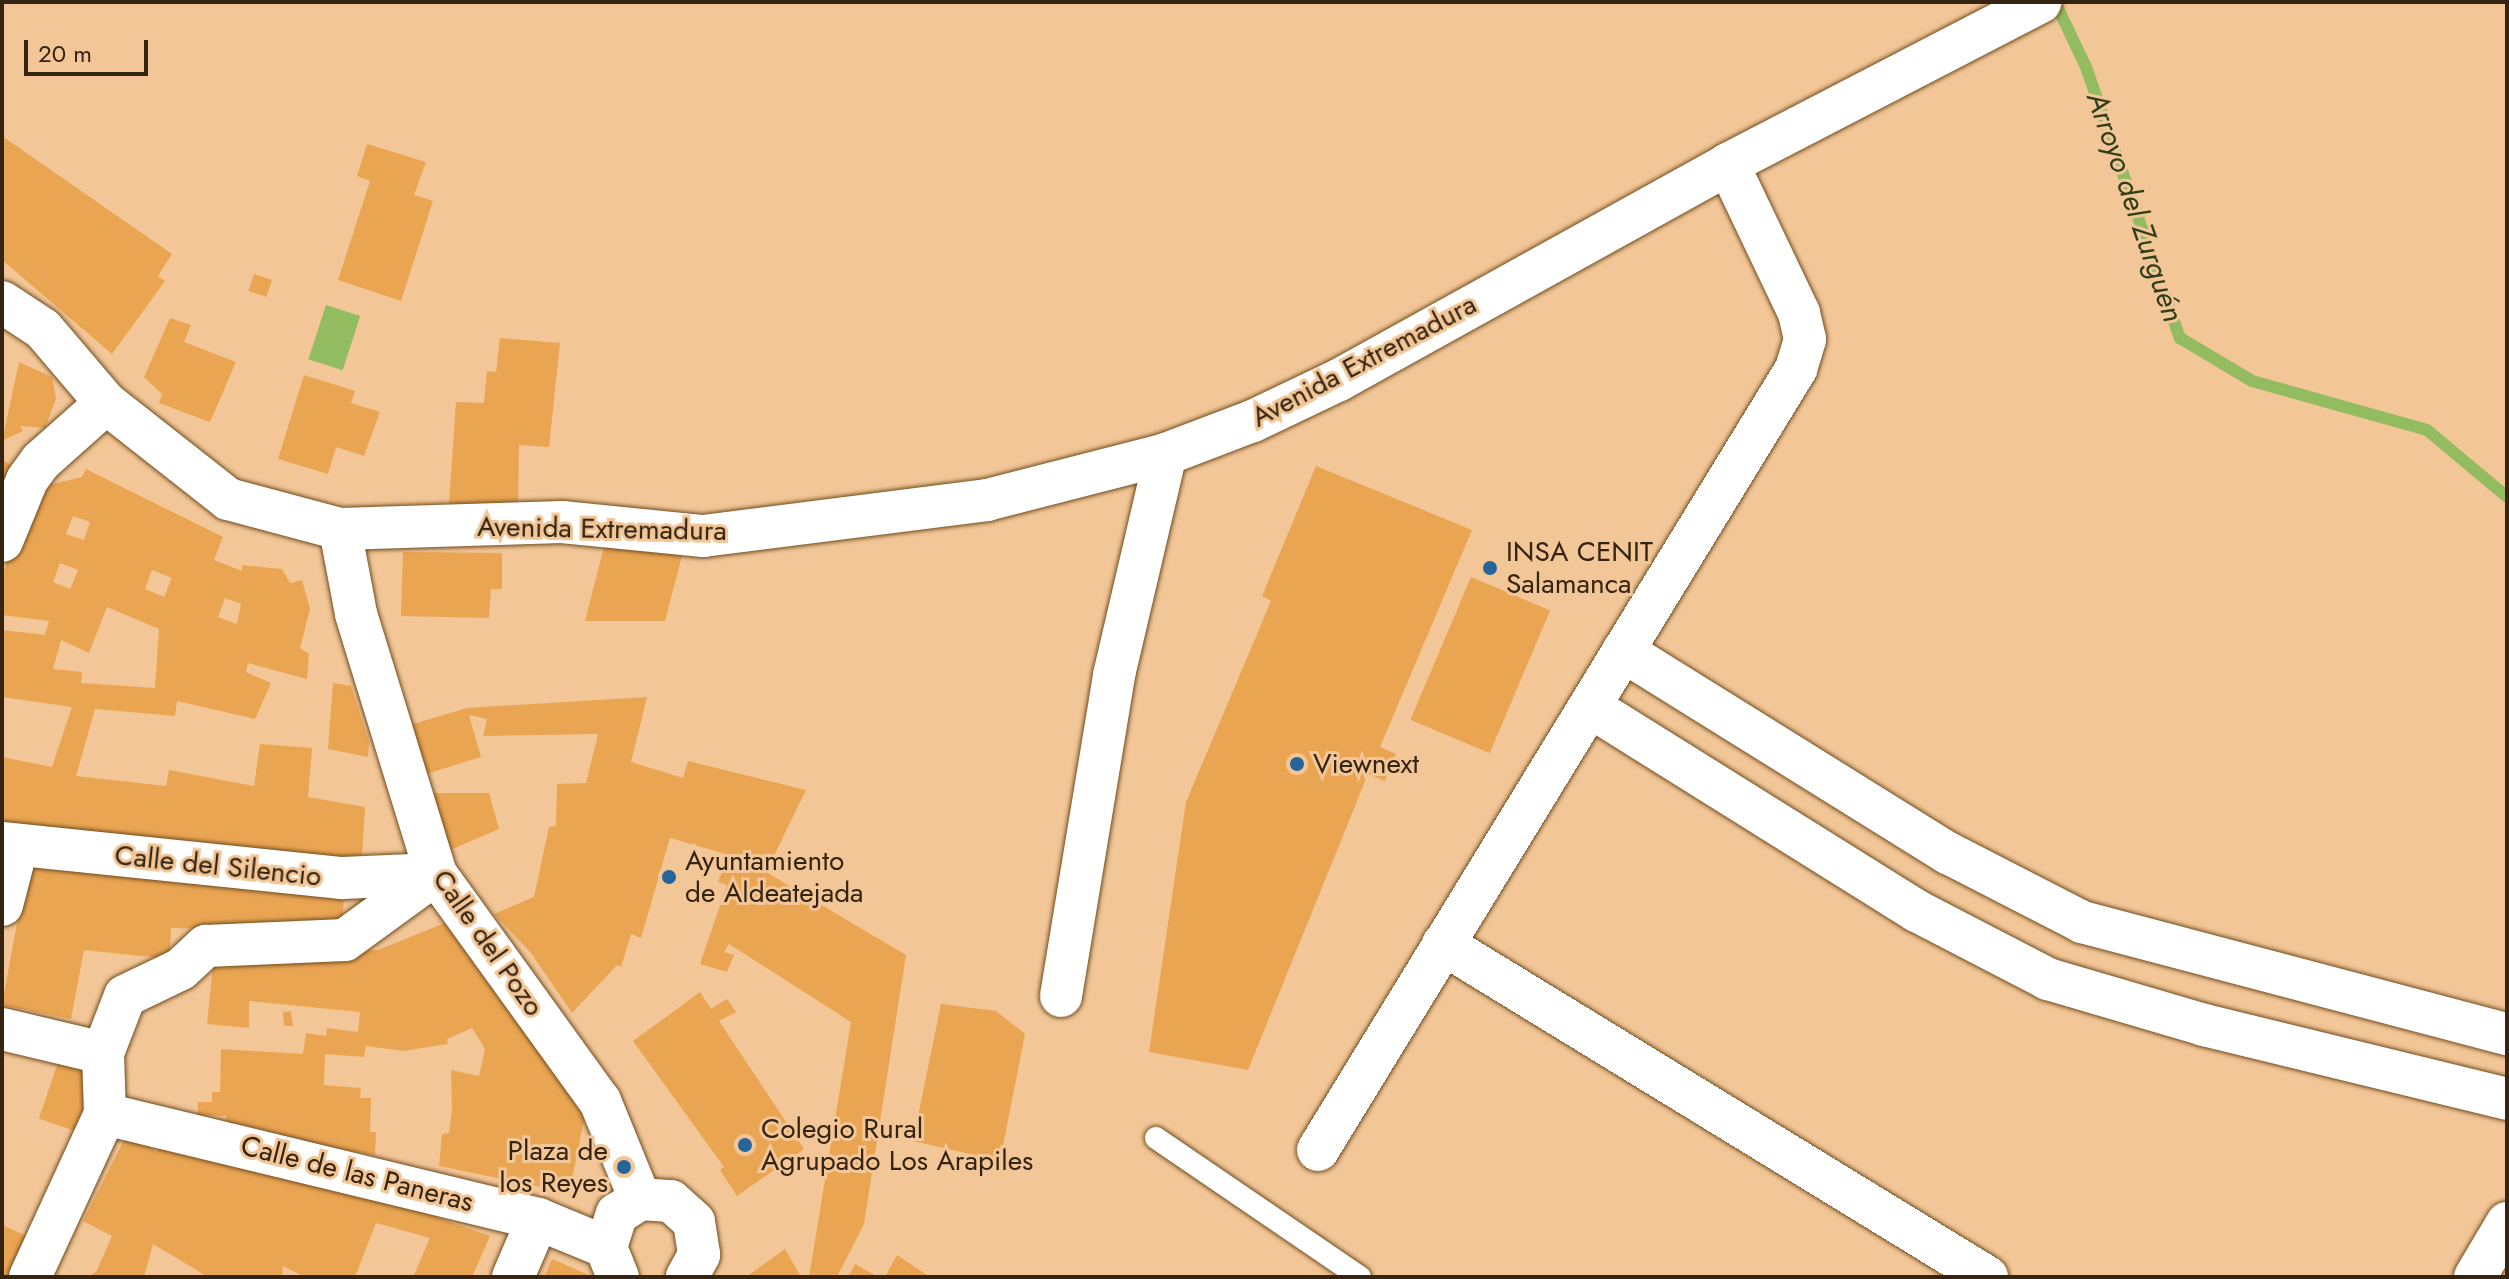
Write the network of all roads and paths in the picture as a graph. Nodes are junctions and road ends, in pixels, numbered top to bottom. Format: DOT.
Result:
graph roads {
  1 [pos="2033,7"];
  2 [pos="1728,164"];
  3 [pos="2,302"];
  4 [pos="106,403"];
  5 [pos="1166,454"];
  6 [pos="340,529"];
  7 [pos="2,541"];
  8 [pos="1623,651"];
  9 [pos="1592,708"];
  10 [pos="10,845"];
  11 [pos="436,874"];
  12 [pos="2,905"];
  13 [pos="1443,944"];
  14 [pos="1061,996"];
  15 [pos="2,1029"];
  16 [pos="2507,1034"];
  17 [pos="103,1053"];
  18 [pos="2507,1099"];
  19 [pos="105,1114"];
  20 [pos="1156,1138"];
  21 [pos="1318,1150"];
  22 [pos="640,1199"];
  23 [pos="538,1219"];
  24 [pos="2507,1223"];
  25 [pos="612,1262"];
  26 [pos="30,1277"];
  27 [pos="513,1277"];
  28 [pos="687,1277"];
  29 [pos="1360,1277"];
  30 [pos="1987,1277"];
  31 [pos="2475,1277"];
  1 -- 2 [label="street, Avenida Extremadura"];
  2 -- 5 [label="street, Avenida Extremadura"];
  2 -- 8 [label="street"];
  3 -- 4 [label="street, Avenida Extremadura"];
  4 -- 6 [label="street, Avenida Extremadura"];
  4 -- 7 [label="street"];
  5 -- 6 [label="street, Avenida Extremadura"];
  5 -- 14 [label="street"];
  6 -- 11 [label="street, Calle del Pozo"];
  8 -- 9 [label="street"];
  8 -- 16 [label="street"];
  9 -- 13 [label="street"];
  9 -- 18 [label="street"];
  10 -- 11 [label="street, Calle del Silencio"];
  10 -- 12 [label="street"];
  11 -- 17 [label="street"];
  11 -- 22 [label="street, Calle del Pozo"];
  13 -- 21 [label="street"];
  13 -- 30 [label="street"];
  15 -- 17 [label="street"];
  17 -- 19 [label="street"];
  19 -- 23 [label="street, Calle de las Paneras"];
  19 -- 26 [label="street"];
  20 -- 29 [label="lane"];
  22 -- 25 [label="street"];
  22 -- 28 [label="street"];
  23 -- 25 [label="street, Calle de las Paneras"];
  23 -- 27 [label="street"];
  24 -- 31 [label="street"];
}
